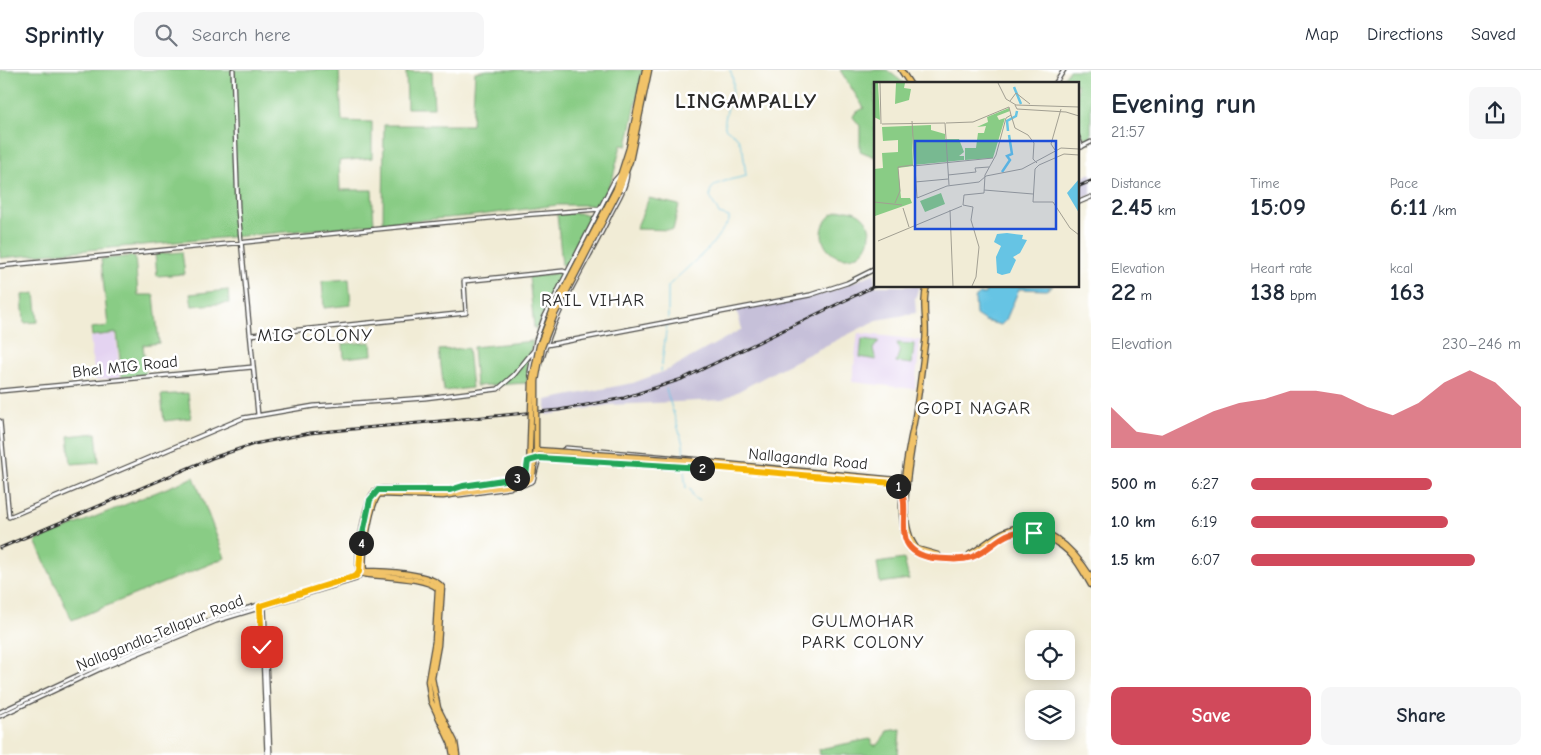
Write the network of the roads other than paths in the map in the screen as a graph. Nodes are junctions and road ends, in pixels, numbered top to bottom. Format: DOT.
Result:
graph roads {
  1 [pos="233,70"];
  2 [pos="647,70"];
  3 [pos="901,70"];
  4 [pos="1064,70"];
  5 [pos="909,82"];
  6 [pos="1056,82"];
  7 [pos="1078,137"];
  8 [pos="1091,142"];
  9 [pos="1082,147"];
  10 [pos="1078,149"];
  11 [pos="625,171"];
  12 [pos="1091,197"];
  13 [pos="1078,202"];
  14 [pos="601,209"];
  15 [pos="242,243"];
  16 [pos="0,266"];
  17 [pos="874,270"];
  18 [pos="568,273"];
  19 [pos="927,288"];
  20 [pos="928,288"];
  21 [pos="548,309"];
  22 [pos="559,315"];
  23 [pos="250,335"];
  24 [pos="536,340"];
  25 [pos="546,345"];
  26 [pos="534,350"];
  27 [pos="253,368"];
  28 [pos="0,391"];
  29 [pos="258,415"];
  30 [pos="0,421"];
  31 [pos="567,448"];
  32 [pos="534,454"];
  33 [pos="562,459"];
  34 [pos="568,460"];
  35 [pos="710,465"];
  36 [pos="528,466"];
  37 [pos="537,466"];
  38 [pos="893,483"];
  39 [pos="906,483"];
  40 [pos="450,493"];
  41 [pos="903,496"];
  42 [pos="1042,534"];
  43 [pos="921,553"];
  44 [pos="362,573"];
  45 [pos="1091,578"];
  46 [pos="1091,585"];
  47 [pos="309,591"];
  48 [pos="262,606"];
  49 [pos="0,712"];
  50 [pos="0,716"];
  51 [pos="269,755"];
  52 [pos="455,755"];
  1 -- 15 [label="street"];
  2 -- 11 [label="main road"];
  3 -- 5 [label="main road"];
  4 -- 6 [label="street"];
  7 -- 9 [label="street"];
  8 -- 9 [label="street"];
  9 -- 10 [label="street"];
  11 -- 14 [label="street"];
  11 -- 22 [label="street"];
  11 -- 32 [label="main road, bridge"];
  12 -- 13 [label="street"];
  14 -- 15 [label="street"];
  14 -- 18 [label="street"];
  15 -- 16 [label="street"];
  15 -- 23 [label="street"];
  17 -- 25 [label="street"];
  18 -- 21 [label="street"];
  18 -- 23 [label="street"];
  19 -- 39 [label="main road"];
  20 -- 39 [label="main road"];
  21 -- 22 [label="street"];
  21 -- 24 [label="street"];
  22 -- 25 [label="street"];
  23 -- 27 [label="street"];
  24 -- 25 [label="street"];
  24 -- 26 [label="street"];
  25 -- 26 [label="street"];
  25 -- 26 [label="street"];
  26 -- 29 [label="street"];
  27 -- 28 [label="street, Bhel MIG Road"];
  27 -- 29 [label="street"];
  29 -- 30 [label="street"];
  31 -- 33 [label="street"];
  31 -- 34 [label="street"];
  31 -- 35 [label="street, bridge"];
  32 -- 33 [label="street"];
  32 -- 35 [label="main road, bridge"];
  32 -- 36 [label="street"];
  32 -- 37 [label="street"];
  32 -- 40 [label="main road, bridge"];
  33 -- 34 [label="street"];
  34 -- 35 [label="street, bridge"];
  35 -- 38 [label="main road, Nallagandla Road"];
  35 -- 39 [label="main road, Nallagandla Road"];
  36 -- 37 [label="street"];
  36 -- 40 [label="street"];
  37 -- 40 [label="street"];
  38 -- 39 [label="main road, Nallagandla Road"];
  38 -- 41 [label="main road"];
  39 -- 41 [label="main road"];
  39 -- 43 [label="main road"];
  40 -- 44 [label="main road"];
  41 -- 43 [label="main road"];
  42 -- 43 [label="main road"];
  42 -- 45 [label="main road"];
  42 -- 46 [label="main road"];
  44 -- 47 [label="street, Nallagandla-Tellapur Road"];
  44 -- 52 [label="main road"];
  47 -- 48 [label="street, Nallagandla-Tellapur Road"];
  47 -- 49 [label="street, Nallagandla-Tellapur Road"];
  48 -- 50 [label="street, Nallagandla-Tellapur Road"];
  48 -- 51 [label="street"];
}
